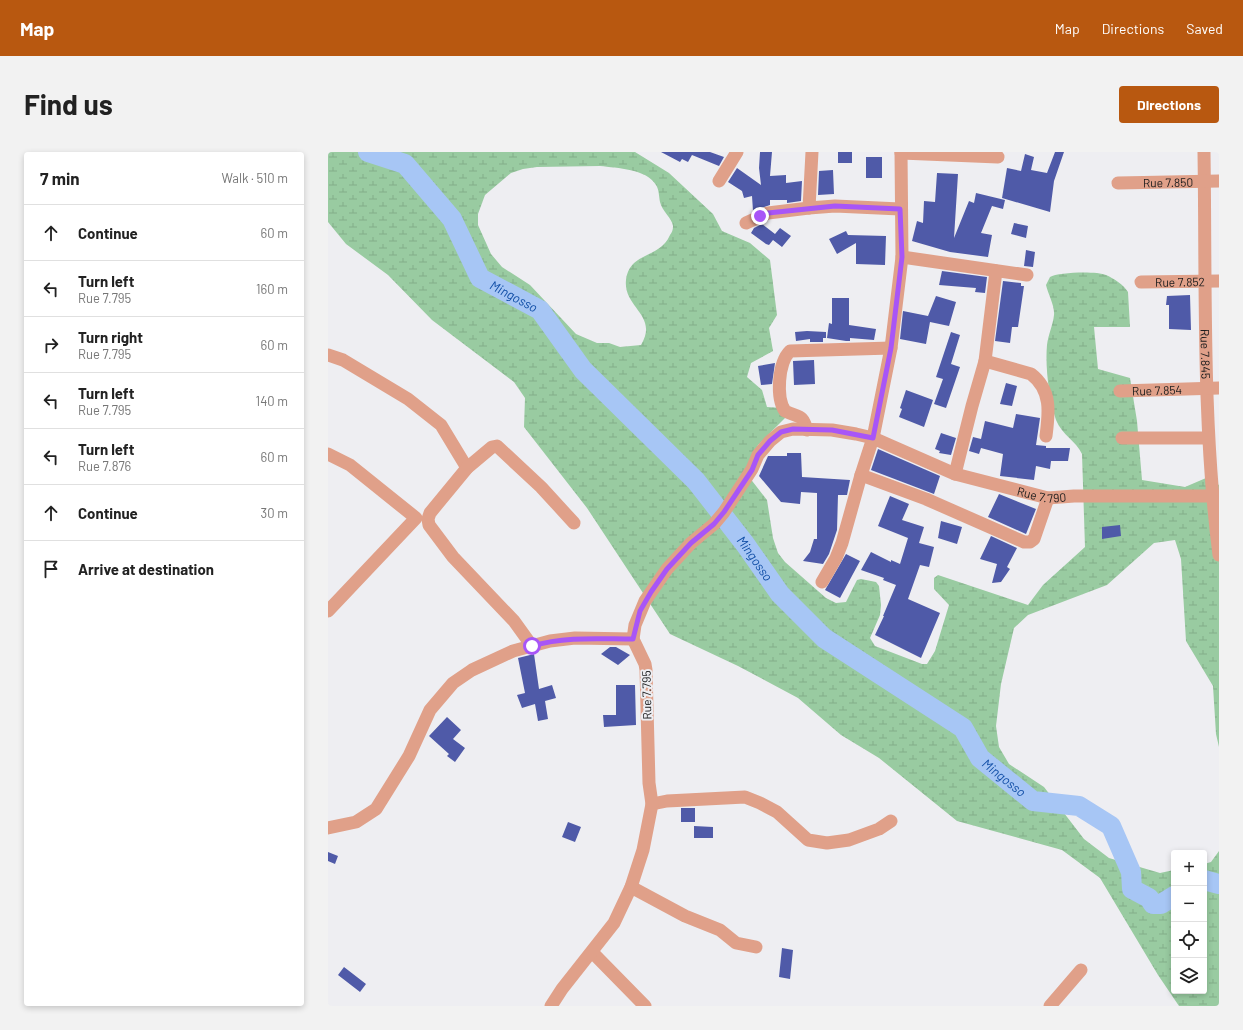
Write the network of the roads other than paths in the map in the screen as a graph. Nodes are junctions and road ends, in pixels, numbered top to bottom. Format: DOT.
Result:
graph roads {
  1 [pos="737,152"];
  2 [pos="812,152"];
  3 [pos="1204,152"];
  4 [pos="901,153"];
  5 [pos="998,157"];
  6 [pos="719,181"];
  7 [pos="1219,181"];
  8 [pos="1205,182"];
  9 [pos="1118,183"];
  10 [pos="809,208"];
  11 [pos="900,209"];
  12 [pos="746,223"];
  13 [pos="902,257"];
  14 [pos="996,271"];
  15 [pos="1027,275"];
  16 [pos="1206,281"];
  17 [pos="1219,281"];
  18 [pos="1141,282"];
  19 [pos="891,348"];
  20 [pos="328,355"];
  21 [pos="985,361"];
  22 [pos="1213,388"];
  23 [pos="1120,391"];
  24 [pos="807,430"];
  25 [pos="1046,436"];
  26 [pos="873,438"];
  27 [pos="1122,438"];
  28 [pos="1208,438"];
  29 [pos="328,454"];
  30 [pos="467,468"];
  31 [pos="956,474"];
  32 [pos="861,475"];
  33 [pos="1215,496"];
  34 [pos="1048,498"];
  35 [pos="574,523"];
  36 [pos="1219,555"];
  37 [pos="822,582"];
  38 [pos="328,611"];
  39 [pos="633,639"];
  40 [pos="532,646"];
  41 [pos="652,804"];
  42 [pos="892,821"];
  43 [pos="328,828"];
  44 [pos="631,887"];
  45 [pos="756,947"];
  46 [pos="592,952"];
  47 [pos="1081,970"];
  48 [pos="551,1006"];
  49 [pos="645,1006"];
  50 [pos="1050,1006"];
  1 -- 6 [label="street"];
  2 -- 10 [label="street"];
  3 -- 8 [label="street, Rue 7.845"];
  4 -- 5 [label="street"];
  4 -- 11 [label="street"];
  7 -- 8 [label="street, Rue 7.850"];
  8 -- 9 [label="street, Rue 7.850"];
  8 -- 16 [label="street, Rue 7.845"];
  10 -- 11 [label="street"];
  10 -- 12 [label="street"];
  11 -- 13 [label="street"];
  13 -- 14 [label="street"];
  13 -- 19 [label="street"];
  14 -- 15 [label="street"];
  14 -- 21 [label="street"];
  16 -- 17 [label="street, Rue 7.852"];
  16 -- 18 [label="street, Rue 7.852"];
  16 -- 22 [label="street, Rue 7.845"];
  19 -- 24 [label="street"];
  19 -- 26 [label="street"];
  20 -- 30 [label="street"];
  21 -- 25 [label="street"];
  21 -- 31 [label="street"];
  22 -- 23 [label="street, Rue 7.854"];
  22 -- 28 [label="street, Rue 7.845"];
  24 -- 26 [label="street"];
  24 -- 39 [label="street"];
  26 -- 31 [label="street, Rue 7.790"];
  26 -- 32 [label="street"];
  27 -- 28 [label="street"];
  28 -- 33 [label="street, Rue 7.845"];
  29 -- 38 [label="street"];
  30 -- 35 [label="street"];
  30 -- 40 [label="street"];
  31 -- 34 [label="street, Rue 7.790"];
  32 -- 34 [label="street"];
  32 -- 37 [label="street"];
  33 -- 34 [label="street, Rue 7.790"];
  33 -- 36 [label="street, Rue 7.845"];
  39 -- 40 [label="street"];
  39 -- 41 [label="street, Rue 7.795"];
  40 -- 43 [label="street"];
  41 -- 42 [label="street"];
  41 -- 44 [label="street, Rue 7.795"];
  44 -- 45 [label="street"];
  44 -- 46 [label="street, Rue 7.795"];
  46 -- 48 [label="street, Rue 7.795"];
  46 -- 49 [label="street"];
  47 -- 50 [label="street"];
}
